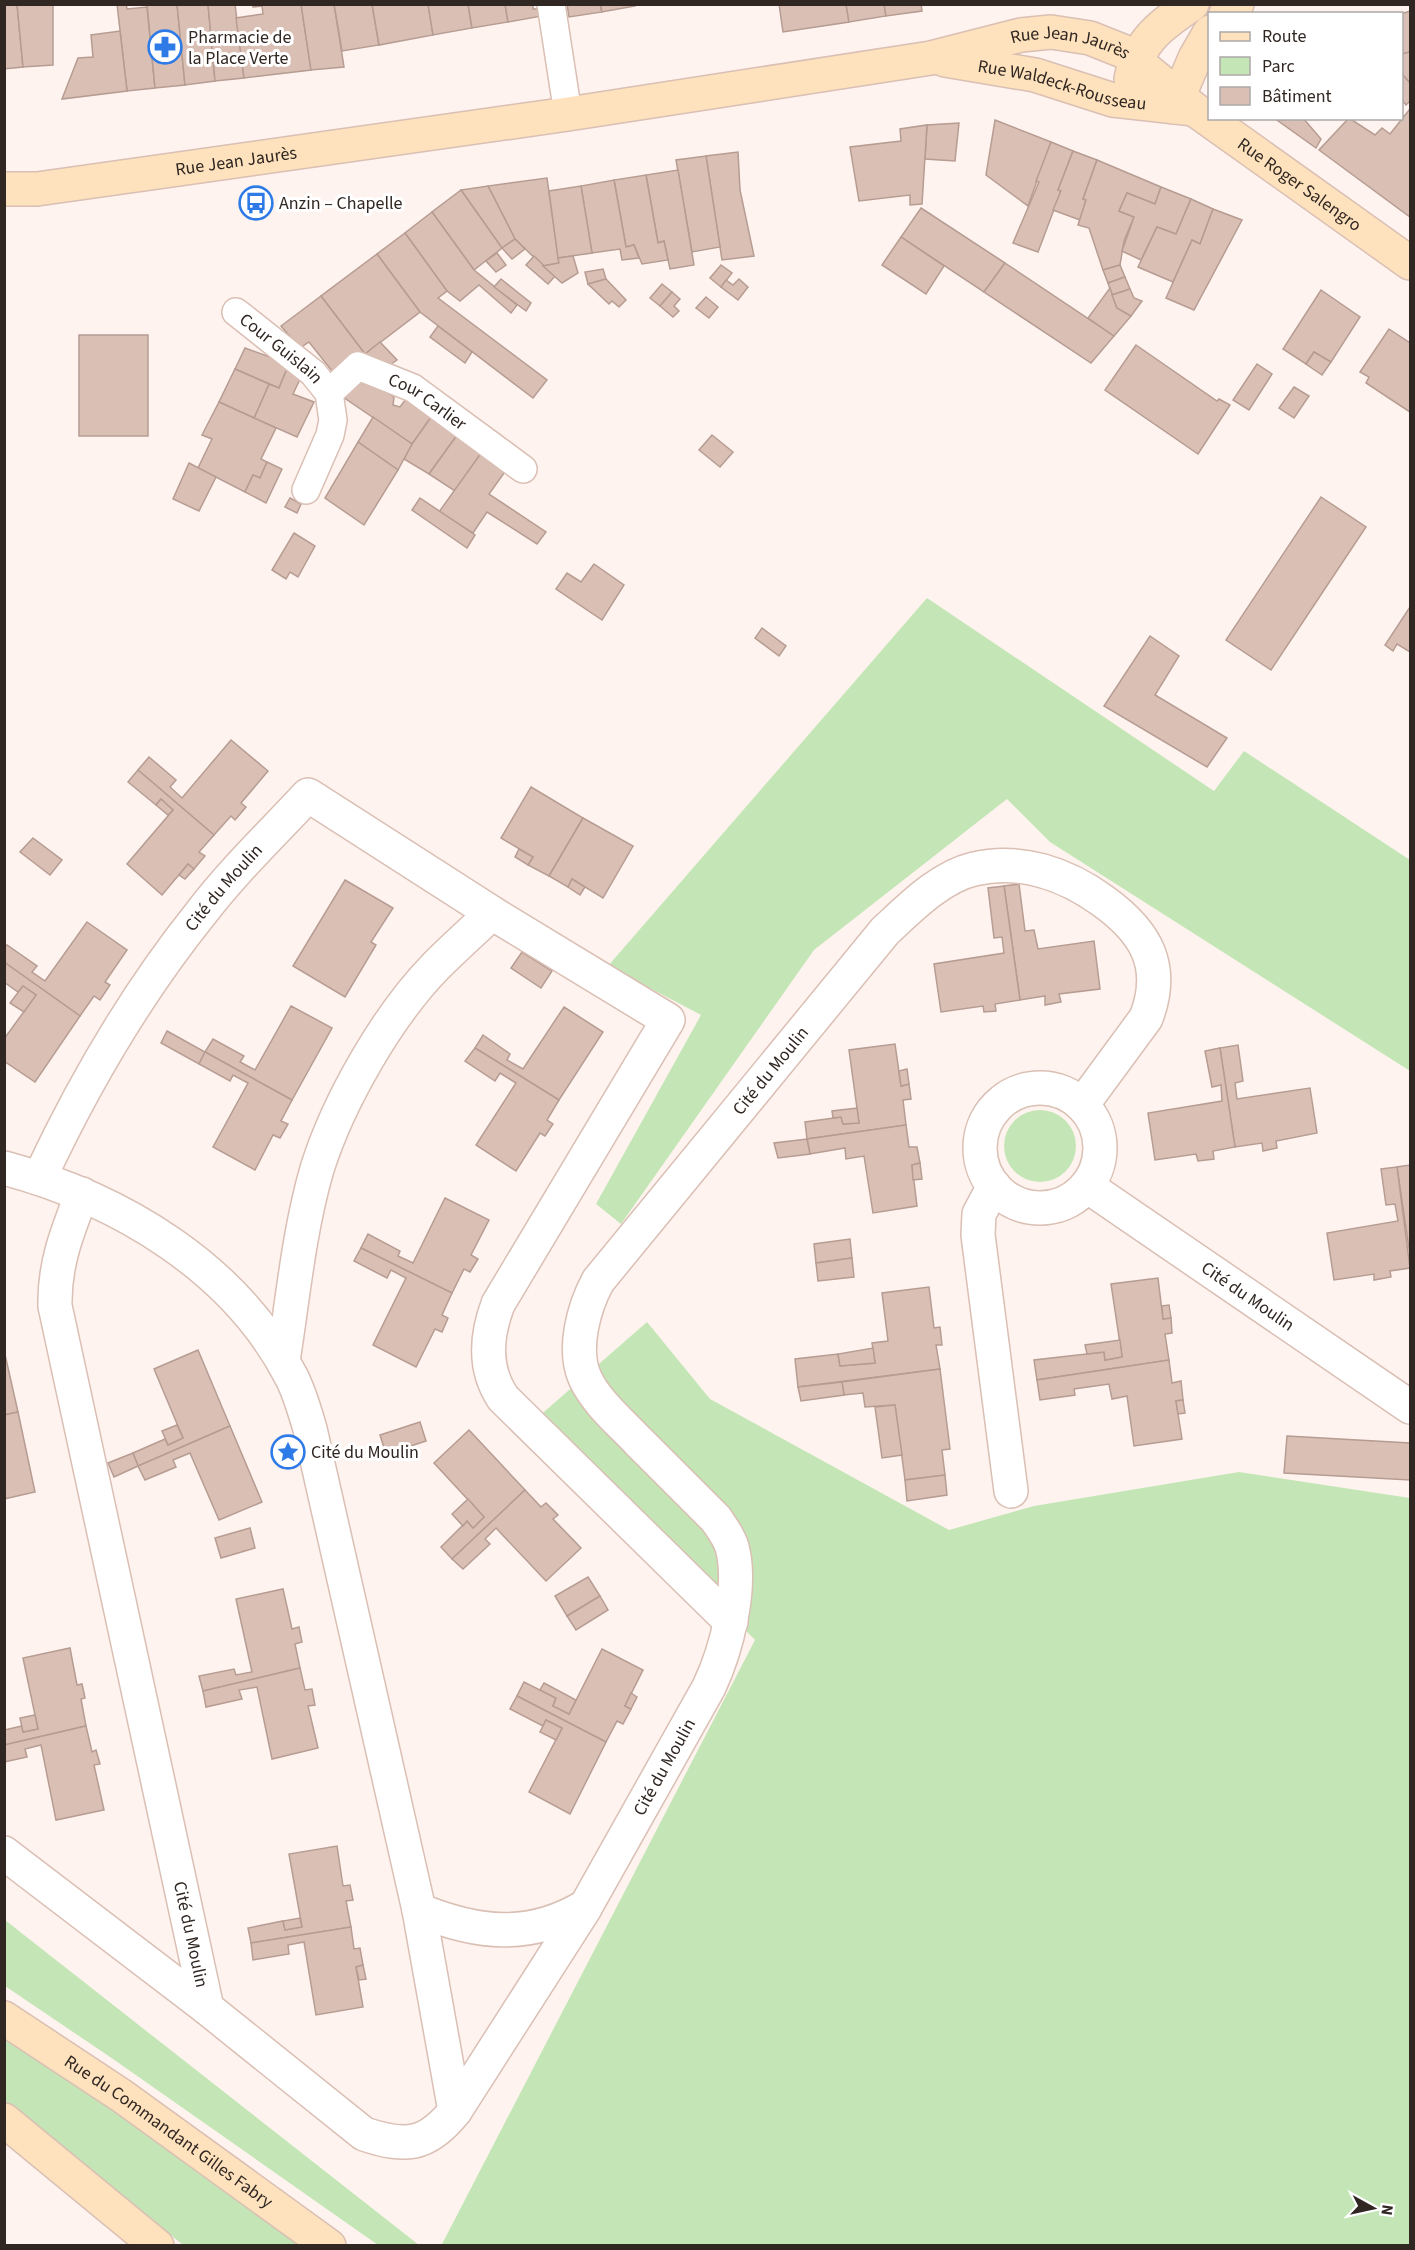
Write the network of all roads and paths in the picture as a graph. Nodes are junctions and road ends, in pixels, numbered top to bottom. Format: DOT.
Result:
graph roads {
  1 [pos="551,4"];
  2 [pos="1192,4"];
  3 [pos="1208,34"];
  4 [pos="932,58"];
  5 [pos="1136,59"];
  6 [pos="1126,101"];
  7 [pos="1182,104"];
  8 [pos="568,114"];
  9 [pos="4,189"];
  10 [pos="1410,263"];
  11 [pos="236,312"];
  12 [pos="329,393"];
  13 [pos="523,469"];
  14 [pos="306,490"];
  15 [pos="492,913"];
  16 [pos="1082,1105"];
  17 [pos="4,1168"];
  18 [pos="40,1177"];
  19 [pos="994,1186"];
  20 [pos="1087,1186"];
  21 [pos="82,1194"];
  22 [pos="283,1361"];
  23 [pos="1410,1407"];
  24 [pos="1011,1491"];
  25 [pos="730,1622"];
  26 [pos="4,1853"];
  27 [pos="586,1906"];
  28 [pos="419,1910"];
  29 [pos="207,2008"];
  30 [pos="4,2018"];
  31 [pos="455,2111"];
  32 [pos="4,2120"];
  33 [pos="157,2246"];
  34 [pos="329,2246"];
  1 -- 8 [label="lane"];
  2 -- 5 [label="street, Rue Jean Jaurès"];
  3 -- 7 [label="street"];
  4 -- 5 [label="street, Rue Jean Jaurès"];
  4 -- 6 [label="street, Rue Waldeck-Rousseau"];
  4 -- 8 [label="street, Rue Jean Jaurès"];
  5 -- 6 [label="street, Rue Jean Jaurès"];
  5 -- 7 [label="street, Rue Roger Salengro"];
  6 -- 7 [label="street, Rue Waldeck-Rousseau"];
  7 -- 10 [label="street, Rue Roger Salengro"];
  8 -- 9 [label="street, Rue Jean Jaurès"];
  11 -- 12 [label="lane, Cour Guislain"];
  12 -- 13 [label="lane, Cour Carlier"];
  12 -- 14 [label="lane, Cour Guislain"];
  15 -- 18 [label="street, Cité du Moulin"];
  15 -- 22 [label="street"];
  15 -- 25 [label="street, Cité du Moulin"];
  16 -- 19 [label="street"];
  16 -- 20 [label="street"];
  16 -- 25 [label="street, Cité du Moulin"];
  17 -- 18 [label="street"];
  18 -- 21 [label="street"];
  19 -- 20 [label="street"];
  19 -- 24 [label="street"];
  20 -- 23 [label="street, Cité du Moulin"];
  21 -- 22 [label="street"];
  21 -- 29 [label="street, Cité du Moulin"];
  22 -- 28 [label="street"];
  25 -- 27 [label="street, Cité du Moulin"];
  26 -- 29 [label="street, Cité du Moulin"];
  27 -- 28 [label="street"];
  27 -- 31 [label="street, Cité du Moulin"];
  28 -- 31 [label="street"];
  29 -- 31 [label="street, Cité du Moulin"];
  30 -- 34 [label="street, Rue du Commandant Gilles Fabry"];
  32 -- 33 [label="street"];
}
